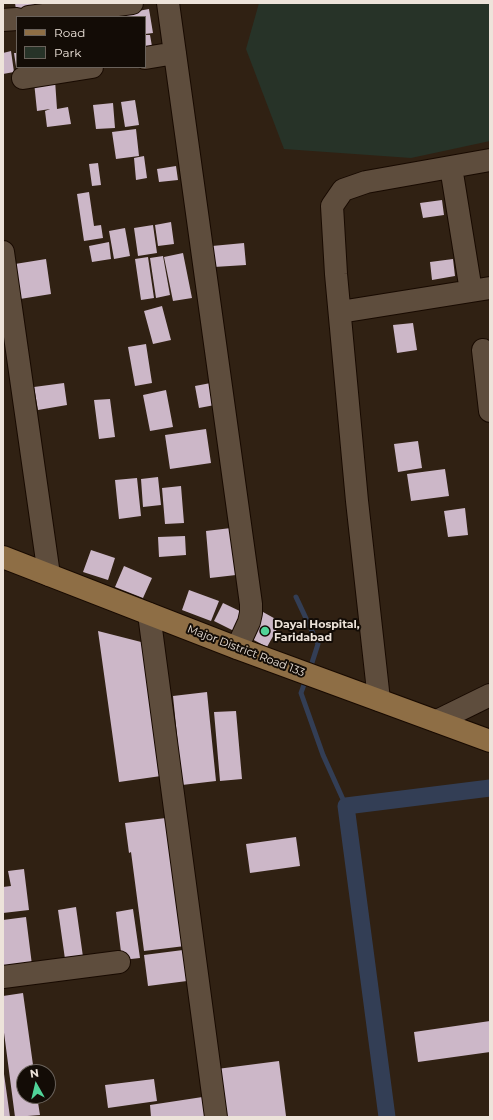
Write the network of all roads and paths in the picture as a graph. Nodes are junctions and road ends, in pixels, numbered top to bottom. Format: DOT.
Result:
graph roads {
  1 [pos="132,3"];
  2 [pos="168,3"];
  3 [pos="36,16"];
  4 [pos="16,19"];
  5 [pos="3,20"];
  6 [pos="175,54"];
  7 [pos="146,58"];
  8 [pos="86,68"];
  9 [pos="23,78"];
  10 [pos="490,160"];
  11 [pos="450,167"];
  12 [pos="3,252"];
  13 [pos="481,290"];
  14 [pos="340,312"];
  15 [pos="483,350"];
  16 [pos="490,411"];
  17 [pos="3,557"];
  18 [pos="49,575"];
  19 [pos="149,614"];
  20 [pos="237,648"];
  21 [pos="490,695"];
  22 [pos="379,700"];
  23 [pos="437,721"];
  24 [pos="481,737"];
  25 [pos="119,962"];
  26 [pos="3,977"];
  27 [pos="216,1117"];
  1 -- 3 [label="street"];
  2 -- 6 [label="street"];
  4 -- 5 [label="street"];
  6 -- 7 [label="street"];
  6 -- 20 [label="street"];
  8 -- 9 [label="street"];
  10 -- 11 [label="street"];
  11 -- 13 [label="street"];
  11 -- 14 [label="street"];
  12 -- 18 [label="street"];
  13 -- 14 [label="street"];
  14 -- 22 [label="street"];
  15 -- 16 [label="street"];
  17 -- 18 [label="main road, Major District Road 133"];
  18 -- 19 [label="main road, Major District Road 133"];
  19 -- 20 [label="main road, Major District Road 133"];
  19 -- 27 [label="street"];
  20 -- 22 [label="main road, Major District Road 133"];
  21 -- 23 [label="street"];
  22 -- 23 [label="main road, Major District Road 133"];
  23 -- 24 [label="main road, Major District Road 133"];
  25 -- 26 [label="street"];
}
